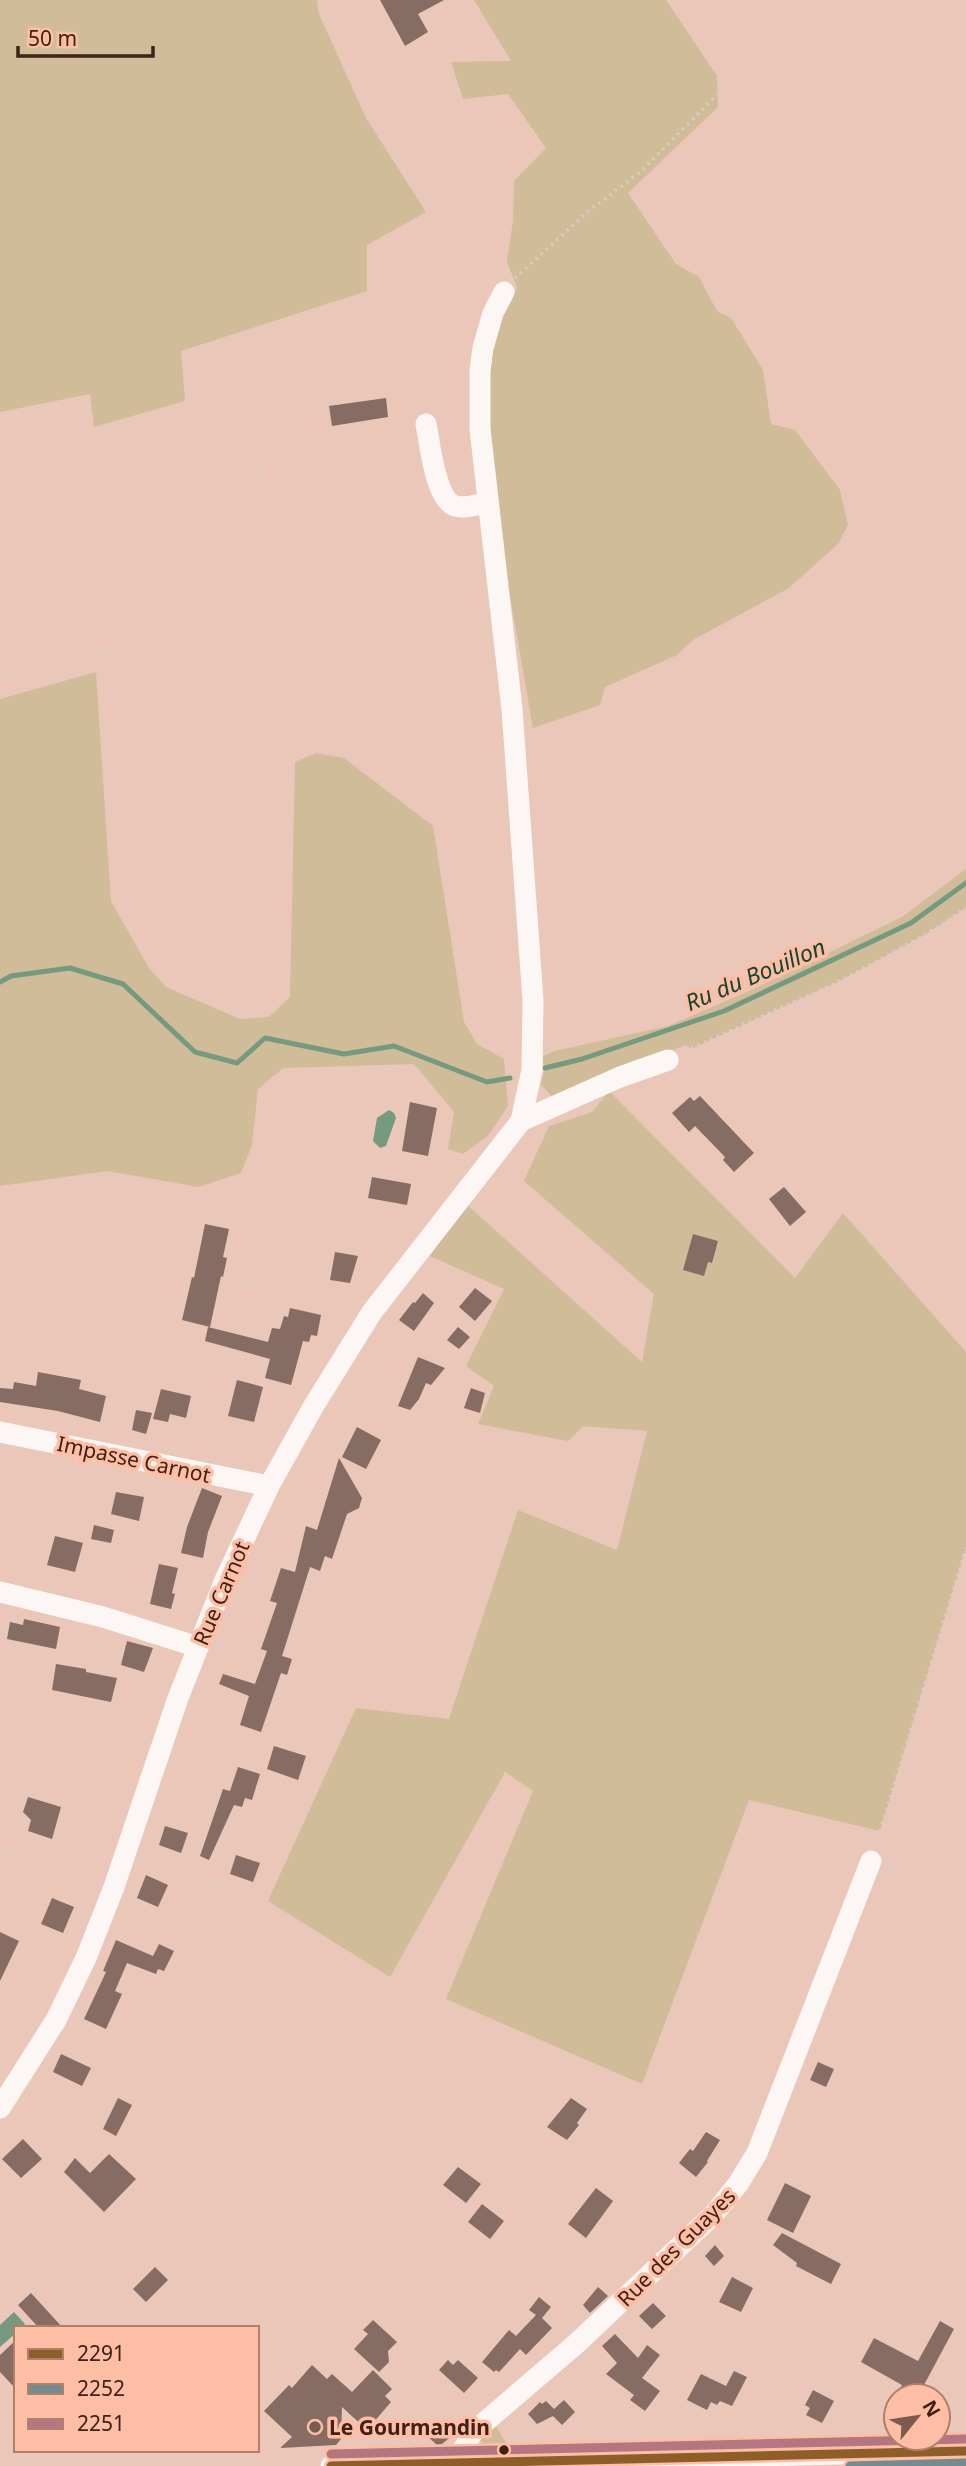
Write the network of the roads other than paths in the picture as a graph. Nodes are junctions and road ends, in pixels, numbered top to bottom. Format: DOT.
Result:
graph roads {
  1 [pos="504,292"];
  2 [pos="426,424"];
  3 [pos="488,503"];
  4 [pos="667,1059"];
  5 [pos="521,1121"];
  6 [pos="0,1432"];
  7 [pos="269,1486"];
  8 [pos="0,1592"];
  9 [pos="198,1647"];
  10 [pos="871,1861"];
  11 [pos="0,2108"];
  12 [pos="966,2451"];
  13 [pos="455,2464"];
  14 [pos="331,2466"];
  15 [pos="412,2466"];
  1 -- 3 [label="street"];
  2 -- 3 [label="street"];
  3 -- 5 [label="street"];
  4 -- 5 [label="street"];
  5 -- 7 [label="street, Rue Carnot"];
  6 -- 7 [label="street, Impasse Carnot"];
  7 -- 9 [label="street, Rue Carnot"];
  8 -- 9 [label="street"];
  9 -- 11 [label="street, Rue Carnot"];
  10 -- 13 [label="street, Rue des Guayes"];
  12 -- 13 [label="street"];
  13 -- 15 [label="street"];
  14 -- 15 [label="street"];
}
